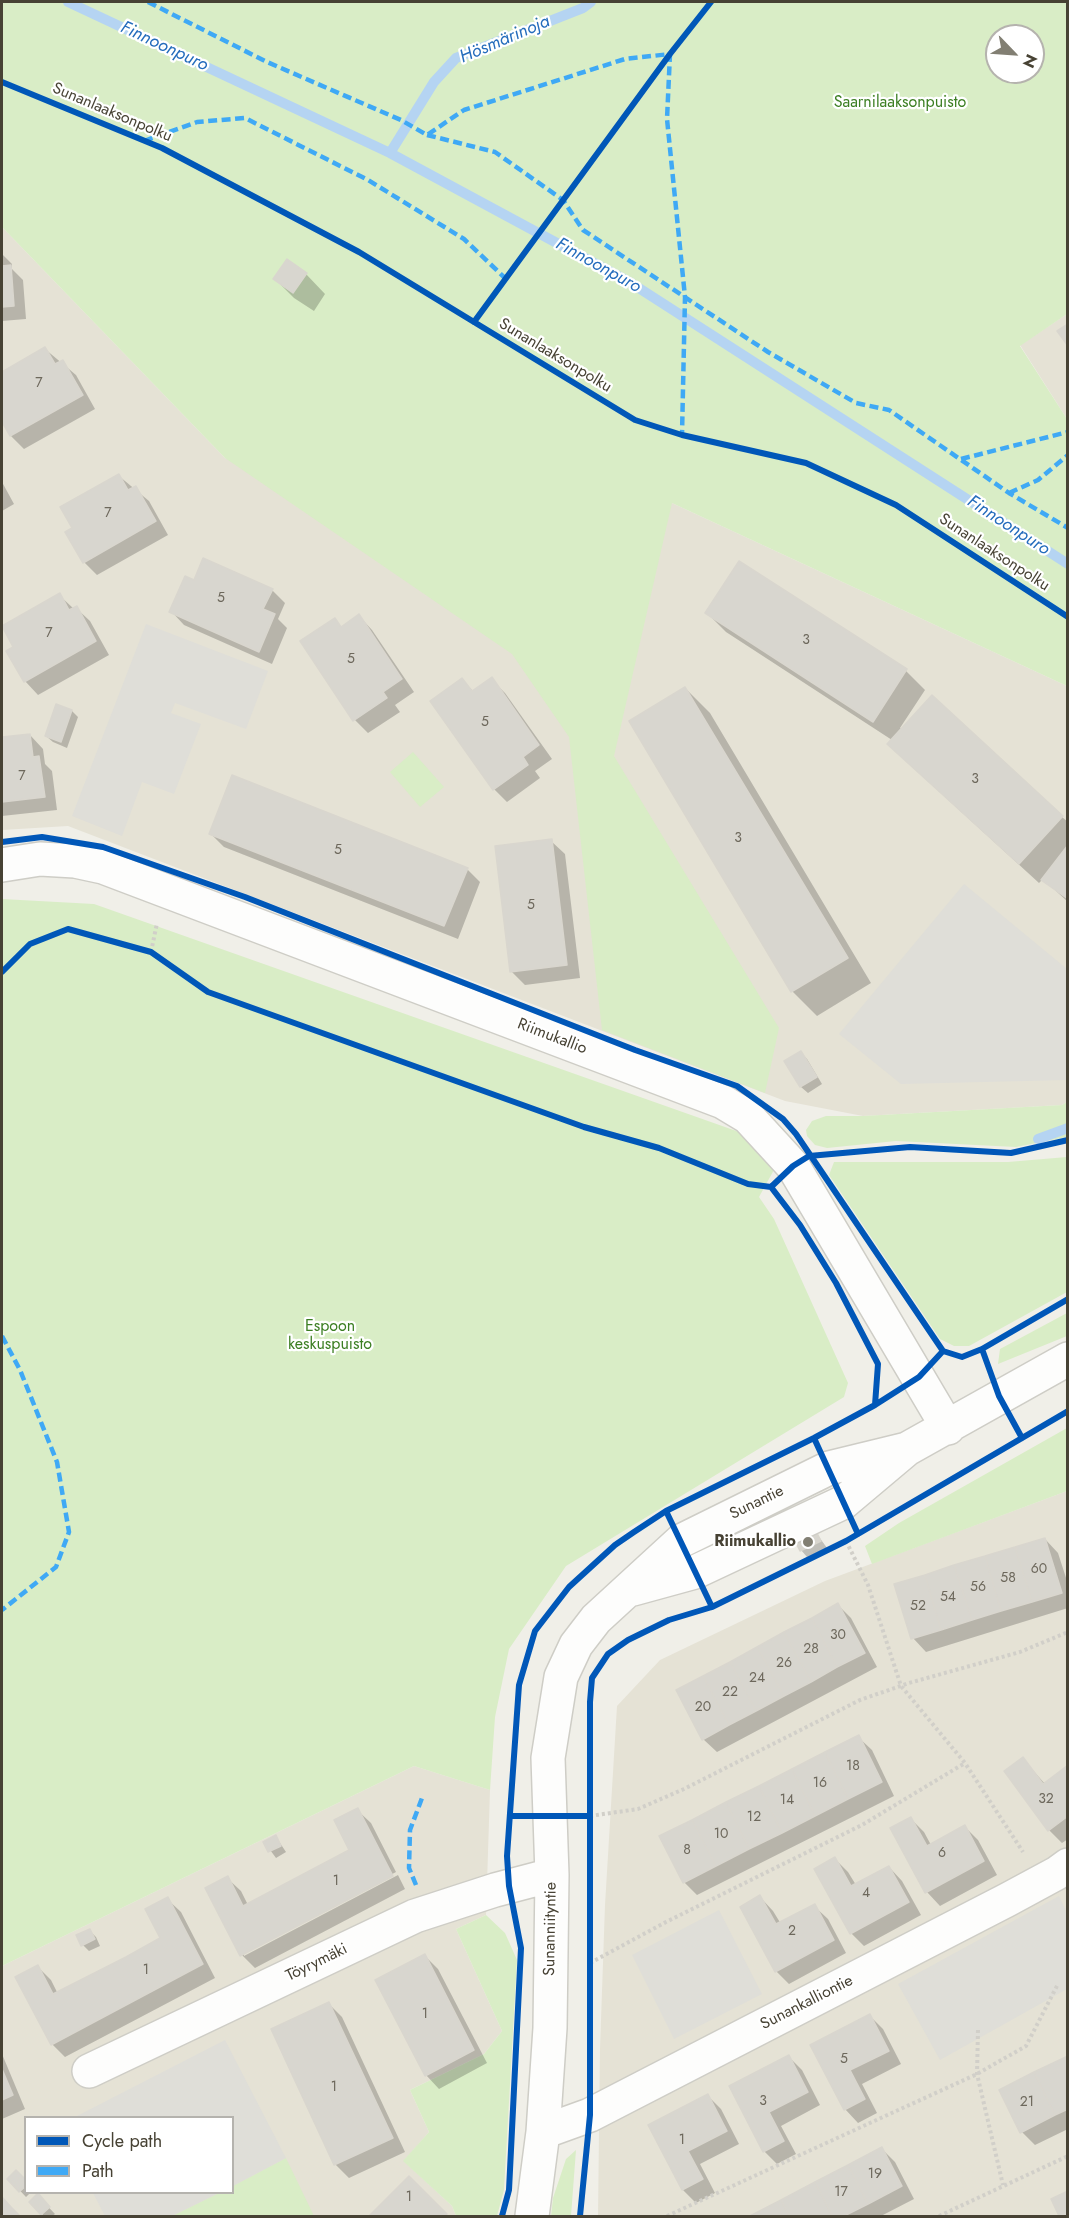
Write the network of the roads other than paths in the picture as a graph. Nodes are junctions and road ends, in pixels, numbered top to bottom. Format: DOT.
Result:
graph roads {
  1 [pos="2,865"];
  2 [pos="1068,1359"];
  3 [pos="948,1428"];
  4 [pos="907,1449"];
  5 [pos="625,1592"];
  6 [pos="576,1646"];
  7 [pos="1055,1873"];
  8 [pos="552,1875"];
  9 [pos="89,2071"];
  10 [pos="543,2132"];
  11 [pos="532,2217"];
  1 -- 3 [label="street, Riimukallio"];
  2 -- 3 [label="street, Sunantie"];
  3 -- 4 [label="street, Sunantie"];
  4 -- 5 [label="street, Sunantie"];
  4 -- 5 [label="street, Sunantie"];
  5 -- 6 [label="street, Sunantie"];
  6 -- 8 [label="street, Sunanniityntie"];
  7 -- 10 [label="street, Sunankalliontie"];
  8 -- 9 [label="street, Töyrymäki"];
  8 -- 10 [label="street, Sunanniityntie"];
  10 -- 11 [label="street, Sunanniityntie"];
}
